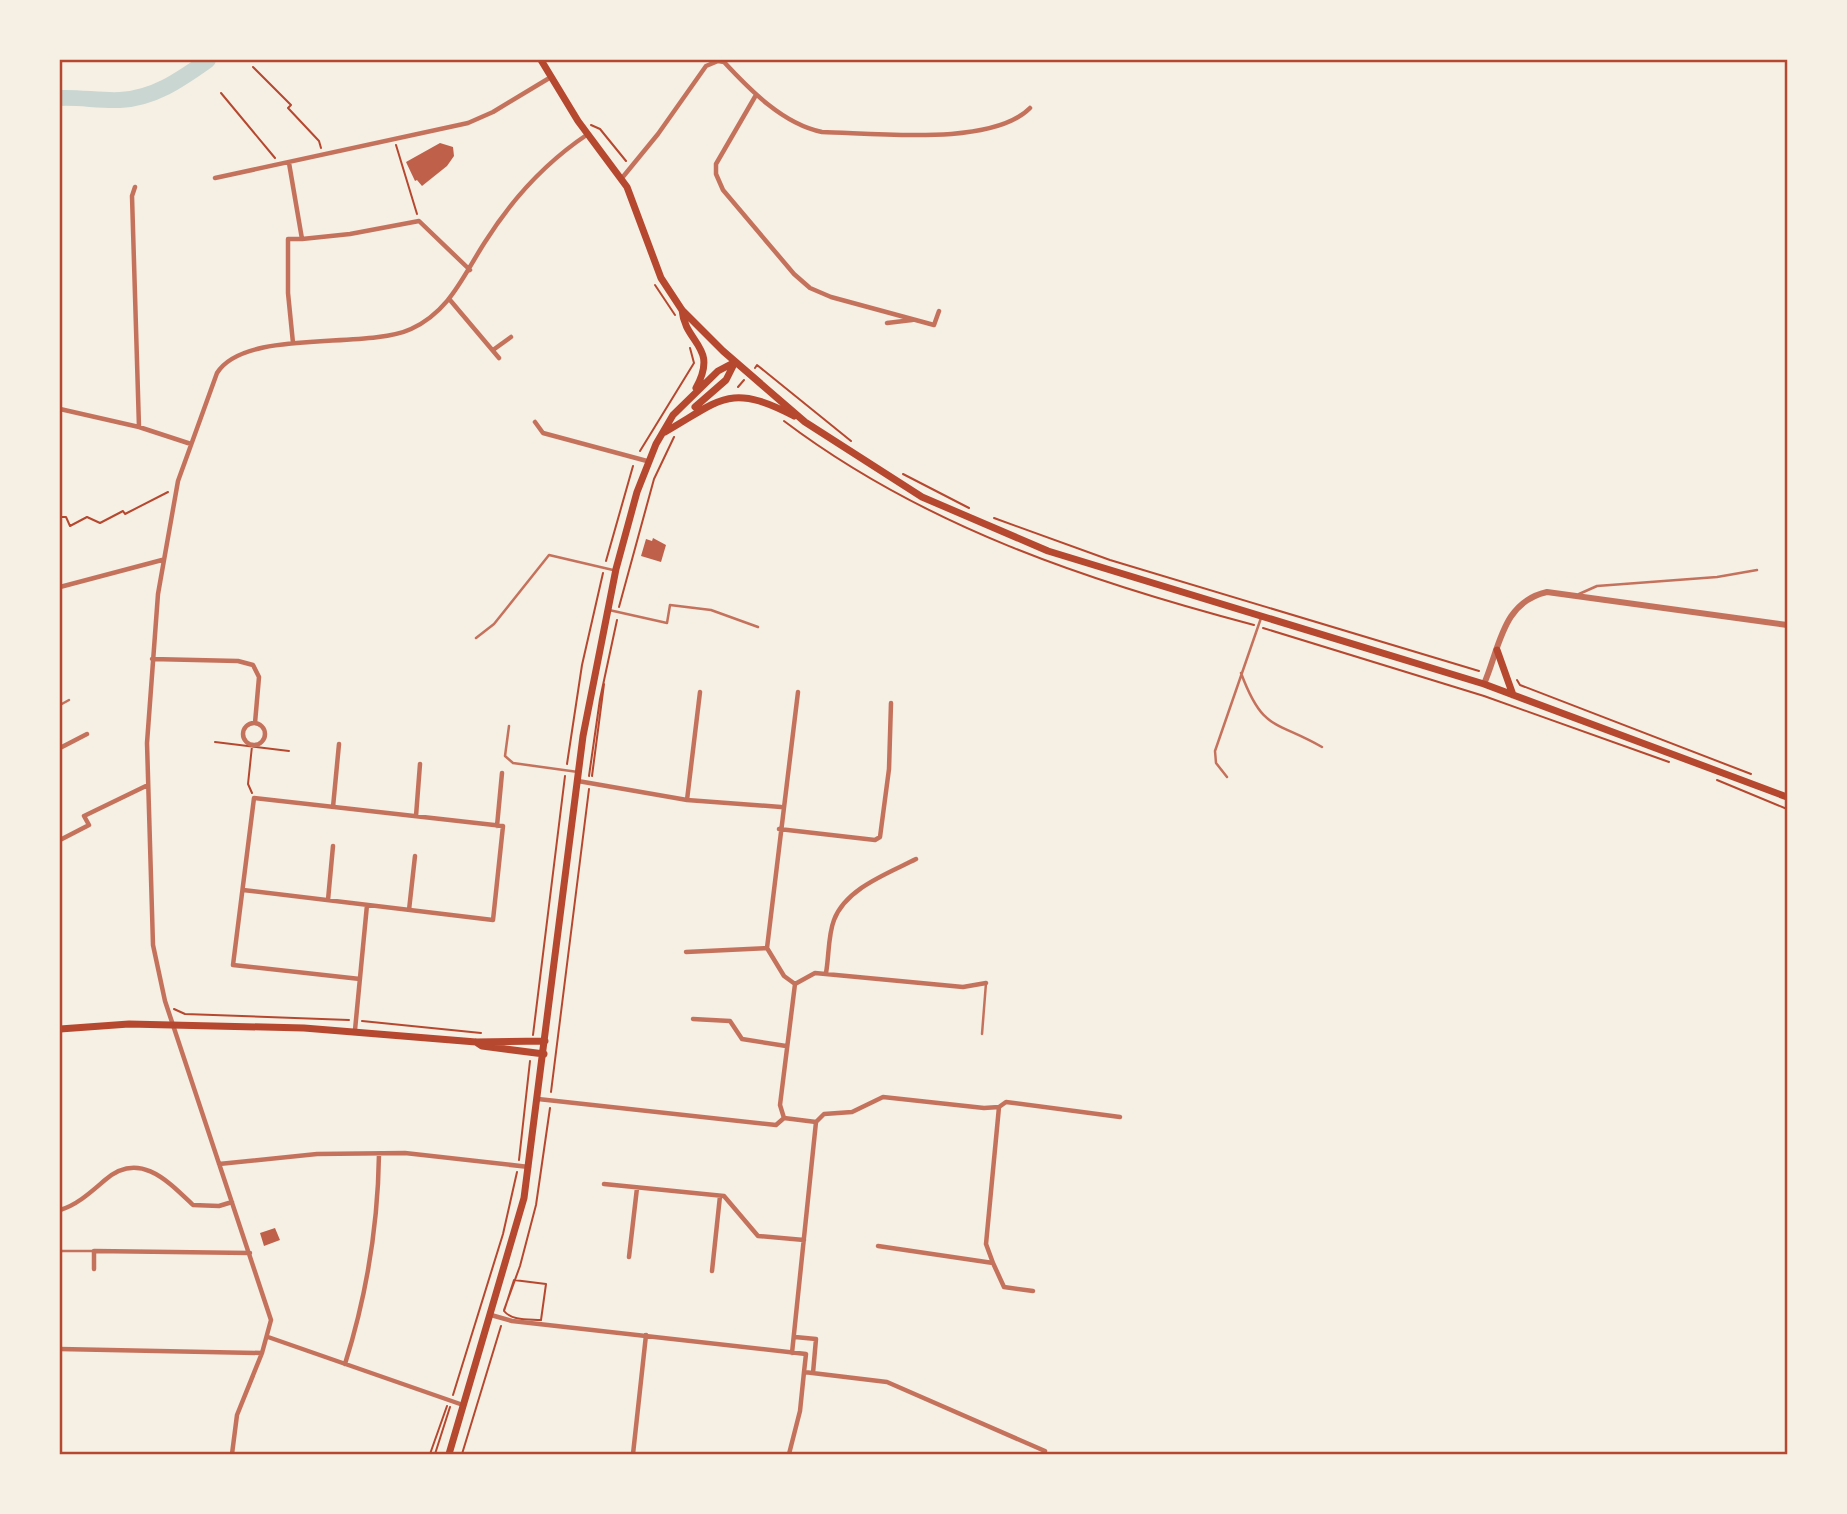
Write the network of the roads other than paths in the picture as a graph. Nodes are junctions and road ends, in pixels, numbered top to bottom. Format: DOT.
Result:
graph roads {
  1 [pos="541,60"];
  2 [pos="720,60"];
  3 [pos="551,77"];
  4 [pos="756,95"];
  5 [pos="1030,108"];
  6 [pos="588,134"];
  7 [pos="289,163"];
  8 [pos="215,178"];
  9 [pos="622,178"];
  10 [pos="135,187"];
  11 [pos="302,239"];
  12 [pos="470,270"];
  13 [pos="450,300"];
  14 [pos="682,310"];
  15 [pos="939,311"];
  16 [pos="917,319"];
  17 [pos="887,323"];
  18 [pos="511,337"];
  19 [pos="293,343"];
  20 [pos="493,350"];
  21 [pos="499,358"];
  22 [pos="735,362"];
  23 [pos="690,398"];
  24 [pos="60,409"];
  25 [pos="535,422"];
  26 [pos="806,422"];
  27 [pos="139,427"];
  28 [pos="664,432"];
  29 [pos="191,444"];
  30 [pos="647,461"];
  31 [pos="162,560"];
  32 [pos="616,570"];
  33 [pos="1757,570"];
  34 [pos="60,587"];
  35 [pos="1579,594"];
  36 [pos="606,610"];
  37 [pos="1261,618"];
  38 [pos="1787,625"];
  39 [pos="758,627"];
  40 [pos="475,638"];
  41 [pos="1497,650"];
  42 [pos="152,659"];
  43 [pos="1241,673"];
  44 [pos="1484,684"];
  45 [pos="700,692"];
  46 [pos="797,692"];
  47 [pos="1513,695"];
  48 [pos="69,700"];
  49 [pos="891,703"];
  50 [pos="60,705"];
  51 [pos="255,723"];
  52 [pos="509,726"];
  53 [pos="87,734"];
  54 [pos="339,744"];
  55 [pos="1322,747"];
  56 [pos="60,748"];
  57 [pos="420,764"];
  58 [pos="578,772"];
  59 [pos="502,773"];
  60 [pos="1227,777"];
  61 [pos="577,781"];
  62 [pos="148,785"];
  63 [pos="1787,797"];
  64 [pos="687,800"];
  65 [pos="333,807"];
  66 [pos="782,807"];
  67 [pos="416,816"];
  68 [pos="497,826"];
  69 [pos="779,829"];
  70 [pos="60,839"];
  71 [pos="333,846"];
  72 [pos="415,856"];
  73 [pos="916,859"];
  74 [pos="243,890"];
  75 [pos="328,900"];
  76 [pos="367,905"];
  77 [pos="409,910"];
  78 [pos="767,948"];
  79 [pos="686,952"];
  80 [pos="826,973"];
  81 [pos="360,979"];
  82 [pos="986,983"];
  83 [pos="795,984"];
  84 [pos="693,1019"];
  85 [pos="175,1025"];
  86 [pos="60,1029"];
  87 [pos="355,1030"];
  88 [pos="982,1034"];
  89 [pos="545,1041"];
  90 [pos="476,1042"];
  91 [pos="786,1046"];
  92 [pos="544,1054"];
  93 [pos="538,1100"];
  94 [pos="999,1107"];
  95 [pos="1120,1117"];
  96 [pos="784,1118"];
  97 [pos="816,1122"];
  98 [pos="379,1154"];
  99 [pos="219,1164"];
  100 [pos="530,1167"];
  101 [pos="604,1184"];
  102 [pos="637,1188"];
  103 [pos="720,1196"];
  104 [pos="232,1202"];
  105 [pos="60,1210"];
  106 [pos="804,1240"];
  107 [pos="878,1246"];
  108 [pos="60,1251"];
  109 [pos="94,1251"];
  110 [pos="250,1253"];
  111 [pos="629,1257"];
  112 [pos="993,1264"];
  113 [pos="94,1269"];
  114 [pos="712,1270"];
  115 [pos="1033,1291"];
  116 [pos="492,1314"];
  117 [pos="646,1335"];
  118 [pos="268,1337"];
  119 [pos="795,1337"];
  120 [pos="60,1349"];
  121 [pos="262,1353"];
  122 [pos="792,1353"];
  123 [pos="345,1364"];
  124 [pos="804,1372"];
  125 [pos="813,1373"];
  126 [pos="464,1405"];
  127 [pos="448,1453"];
  128 [pos="1044,1453"];
  129 [pos="232,1454"];
  130 [pos="634,1454"];
  131 [pos="789,1454"];
  1 -- 3 [label="main road"];
  2 -- 4 [label="street"];
  2 -- 9 [label="street"];
  3 -- 6 [label="main road"];
  3 -- 7 [label="street"];
  4 -- 5 [label="street"];
  4 -- 16 [label="street"];
  6 -- 9 [label="main road"];
  6 -- 12 [label="street"];
  7 -- 8 [label="street"];
  7 -- 11 [label="street"];
  9 -- 14 [label="main road"];
  10 -- 27 [label="street"];
  11 -- 12 [label="street"];
  11 -- 19 [label="street"];
  12 -- 13 [label="street"];
  13 -- 19 [label="street"];
  13 -- 20 [label="street"];
  14 -- 22 [label="main road"];
  14 -- 23 [label="main road"];
  15 -- 16 [label="street"];
  16 -- 17 [label="street"];
  18 -- 20 [label="street"];
  19 -- 29 [label="street"];
  20 -- 21 [label="street"];
  22 -- 23 [label="main road"];
  22 -- 26 [label="main road"];
  22 -- 28 [label="main road"];
  23 -- 28 [label="main road"];
  24 -- 27 [label="street"];
  25 -- 30 [label="street"];
  26 -- 28 [label="main road"];
  26 -- 37 [label="main road"];
  27 -- 29 [label="street"];
  28 -- 30 [label="main road"];
  29 -- 31 [label="street"];
  30 -- 32 [label="main road"];
  31 -- 34 [label="street"];
  31 -- 42 [label="street"];
  32 -- 36 [label="main road"];
  32 -- 40 [label="lane"];
  33 -- 35 [label="lane"];
  35 -- 38 [label="street"];
  35 -- 41 [label="street"];
  36 -- 39 [label="lane"];
  36 -- 58 [label="main road"];
  37 -- 43 [label="lane"];
  37 -- 44 [label="main road"];
  41 -- 44 [label="street"];
  41 -- 47 [label="main road"];
  42 -- 51 [label="street"];
  42 -- 62 [label="street"];
  43 -- 55 [label="lane"];
  43 -- 60 [label="lane"];
  44 -- 47 [label="main road"];
  45 -- 64 [label="street"];
  46 -- 66 [label="street"];
  47 -- 63 [label="main road"];
  48 -- 50 [label="lane"];
  49 -- 69 [label="street"];
  51 -- 51 [label="street"];
  52 -- 58 [label="lane"];
  53 -- 56 [label="street"];
  54 -- 65 [label="street"];
  57 -- 67 [label="street"];
  58 -- 61 [label="main road"];
  59 -- 68 [label="street"];
  61 -- 64 [label="street"];
  61 -- 89 [label="main road"];
  62 -- 70 [label="street"];
  62 -- 85 [label="street"];
  64 -- 66 [label="street"];
  65 -- 67 [label="street"];
  65 -- 74 [label="street"];
  66 -- 69 [label="street"];
  67 -- 68 [label="street"];
  68 -- 77 [label="street"];
  69 -- 78 [label="street"];
  71 -- 75 [label="street"];
  72 -- 77 [label="street"];
  73 -- 80 [label="street"];
  74 -- 75 [label="street"];
  74 -- 81 [label="street"];
  75 -- 76 [label="street"];
  76 -- 77 [label="street"];
  76 -- 81 [label="street"];
  78 -- 79 [label="street"];
  78 -- 83 [label="street"];
  80 -- 82 [label="street"];
  80 -- 83 [label="street"];
  81 -- 87 [label="street"];
  82 -- 88 [label="lane"];
  83 -- 91 [label="street"];
  84 -- 91 [label="street"];
  85 -- 86 [label="main road"];
  85 -- 87 [label="main road"];
  85 -- 99 [label="street"];
  87 -- 90 [label="main road"];
  89 -- 90 [label="main road"];
  89 -- 92 [label="main road"];
  90 -- 92 [label="main road"];
  91 -- 96 [label="street"];
  92 -- 93 [label="main road"];
  93 -- 96 [label="street"];
  93 -- 100 [label="main road"];
  94 -- 95 [label="street"];
  94 -- 97 [label="street"];
  94 -- 112 [label="street"];
  96 -- 97 [label="street"];
  97 -- 106 [label="street"];
  98 -- 99 [label="street"];
  98 -- 100 [label="street"];
  98 -- 123 [label="street"];
  99 -- 104 [label="street"];
  100 -- 116 [label="main road"];
  101 -- 102 [label="street"];
  102 -- 103 [label="street"];
  102 -- 111 [label="street"];
  103 -- 106 [label="street"];
  103 -- 114 [label="street"];
  104 -- 105 [label="street"];
  104 -- 110 [label="street"];
  106 -- 119 [label="street"];
  107 -- 112 [label="street"];
  108 -- 109 [label="lane"];
  109 -- 110 [label="street"];
  109 -- 113 [label="street"];
  110 -- 118 [label="street"];
  112 -- 115 [label="street"];
  116 -- 117 [label="street"];
  116 -- 126 [label="main road"];
  117 -- 122 [label="street"];
  117 -- 130 [label="street"];
  118 -- 121 [label="street"];
  118 -- 123 [label="street"];
  119 -- 122 [label="street"];
  119 -- 125 [label="street"];
  120 -- 121 [label="street"];
  121 -- 129 [label="street"];
  122 -- 124 [label="street"];
  123 -- 126 [label="street"];
  124 -- 125 [label="street"];
  124 -- 131 [label="street"];
  125 -- 128 [label="street"];
  126 -- 127 [label="main road"];
}
